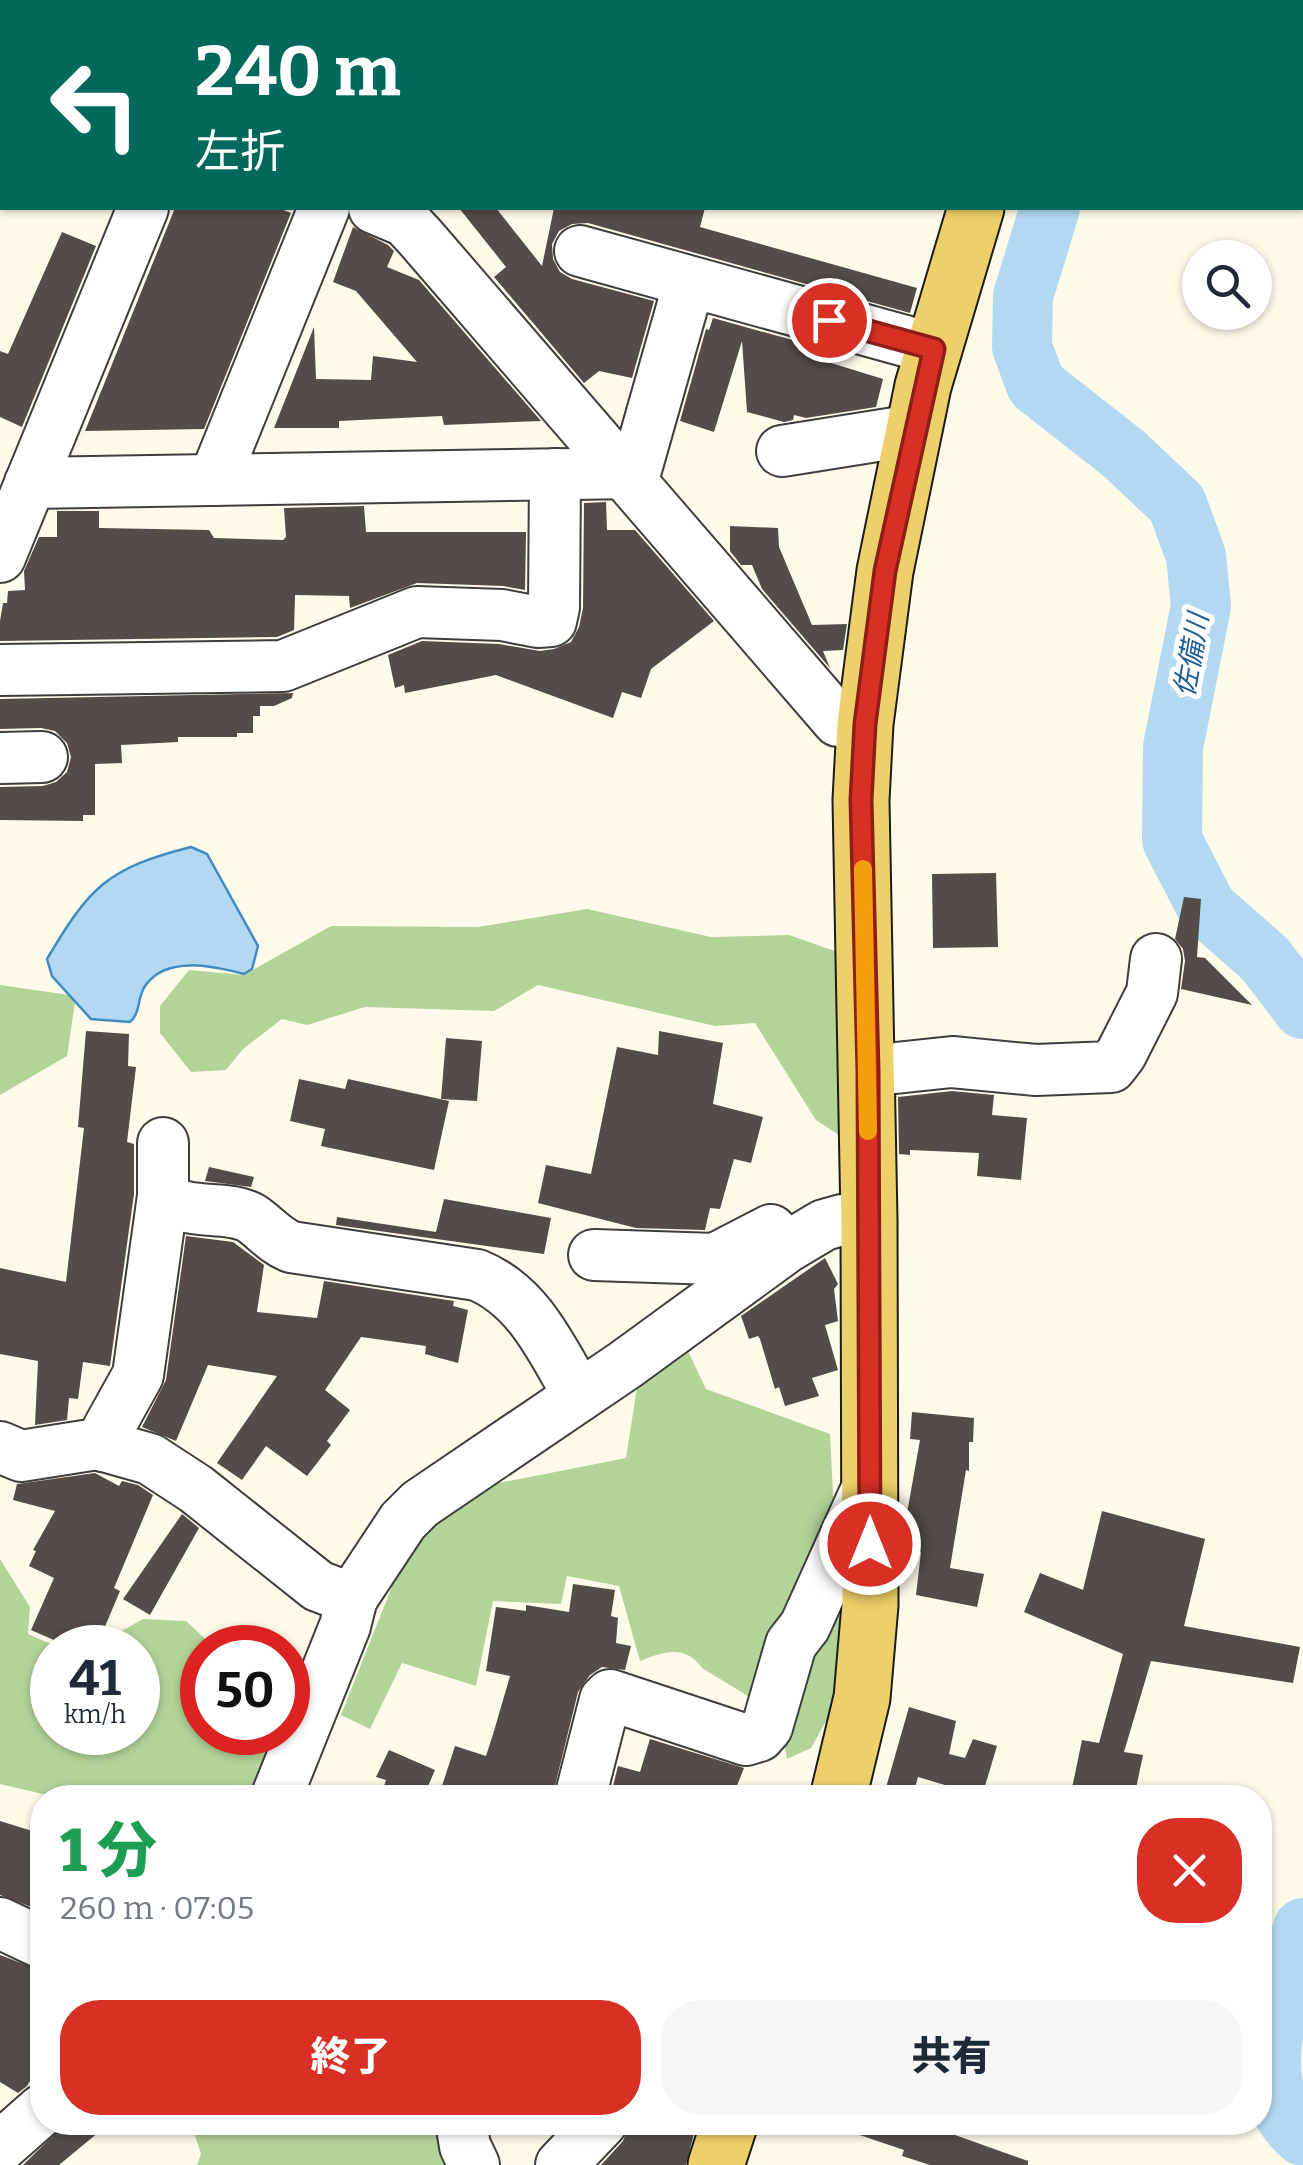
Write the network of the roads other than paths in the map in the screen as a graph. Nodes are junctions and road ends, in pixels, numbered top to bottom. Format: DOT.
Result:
graph roads {
  1 [pos="142,210"];
  2 [pos="323,210"];
  3 [pos="379,210"];
  4 [pos="975,210"];
  5 [pos="580,250"];
  6 [pos="690,282"];
  7 [pos="934,349"];
  8 [pos="914,430"];
  9 [pos="782,451"];
  10 [pos="624,473"];
  11 [pos="556,474"];
  12 [pos="214,480"];
  13 [pos="30,483"];
  14 [pos="0,557"];
  15 [pos="0,670"];
  16 [pos="865,724"];
  17 [pos="1156,959"];
  18 [pos="868,1071"];
  19 [pos="163,1144"];
  20 [pos="163,1196"];
  21 [pos="856,1219"];
  22 [pos="594,1256"];
  23 [pos="579,1396"];
  24 [pos="103,1446"];
  25 [pos="0,1448"];
  26 [pos="869,1484"];
  27 [pos="352,1599"];
  28 [pos="281,1785"];
  29 [pos="583,1785"];
  30 [pos="841,1785"];
  31 [pos="0,1923"];
  32 [pos="30,1937"];
  33 [pos="463,2135"];
  34 [pos="590,2135"];
  35 [pos="726,2135"];
  36 [pos="474,2165"];
  37 [pos="561,2165"];
  38 [pos="716,2165"];
  1 -- 13 [label="street"];
  2 -- 12 [label="street"];
  3 -- 10 [label="street"];
  4 -- 7 [label="main road"];
  5 -- 6 [label="street"];
  6 -- 7 [label="street"];
  6 -- 10 [label="street"];
  7 -- 8 [label="main road"];
  8 -- 9 [label="street"];
  8 -- 16 [label="main road"];
  10 -- 11 [label="street"];
  10 -- 16 [label="street"];
  11 -- 12 [label="street"];
  11 -- 15 [label="street"];
  12 -- 13 [label="street"];
  13 -- 14 [label="street"];
  16 -- 18 [label="main road"];
  17 -- 18 [label="street"];
  18 -- 21 [label="main road"];
  19 -- 20 [label="street"];
  20 -- 23 [label="street"];
  20 -- 24 [label="street"];
  21 -- 22 [label="street"];
  21 -- 23 [label="street"];
  21 -- 26 [label="main road"];
  23 -- 27 [label="street"];
  24 -- 25 [label="street"];
  24 -- 27 [label="street"];
  26 -- 29 [label="street"];
  26 -- 30 [label="main road"];
  27 -- 28 [label="street"];
  31 -- 32 [label="street"];
  33 -- 36 [label="street"];
  34 -- 37 [label="street"];
  35 -- 38 [label="main road"];
}
